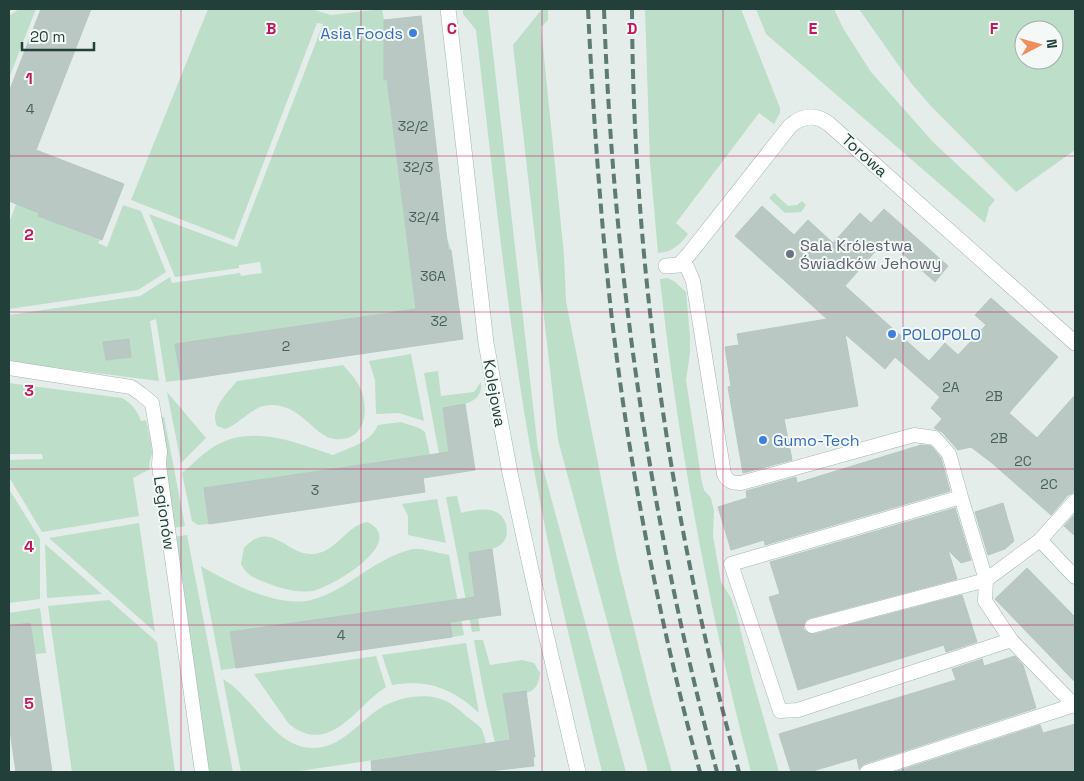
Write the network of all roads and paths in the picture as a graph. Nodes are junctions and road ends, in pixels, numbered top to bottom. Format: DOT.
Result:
graph roads {
  1 [pos="448,9"];
  2 [pos="682,262"];
  3 [pos="666,266"];
  4 [pos="1075,343"];
  5 [pos="9,368"];
  6 [pos="961,497"];
  7 [pos="1075,502"];
  8 [pos="1040,540"];
  9 [pos="1075,577"];
  10 [pos="986,580"];
  11 [pos="812,626"];
  12 [pos="1011,640"];
  13 [pos="1075,706"];
  14 [pos="202,772"];
  15 [pos="578,772"];
  16 [pos="867,772"];
  1 -- 15 [label="street, Kolejowa"];
  2 -- 3 [label="street"];
  2 -- 4 [label="street, Torowa"];
  2 -- 6 [label="lane"];
  5 -- 14 [label="lane, Legionów"];
  6 -- 10 [label="lane"];
  6 -- 12 [label="lane"];
  7 -- 8 [label="lane"];
  8 -- 9 [label="lane"];
  8 -- 10 [label="lane"];
  10 -- 11 [label="lane"];
  10 -- 12 [label="lane"];
  12 -- 13 [label="lane"];
  13 -- 16 [label="lane"];
}
